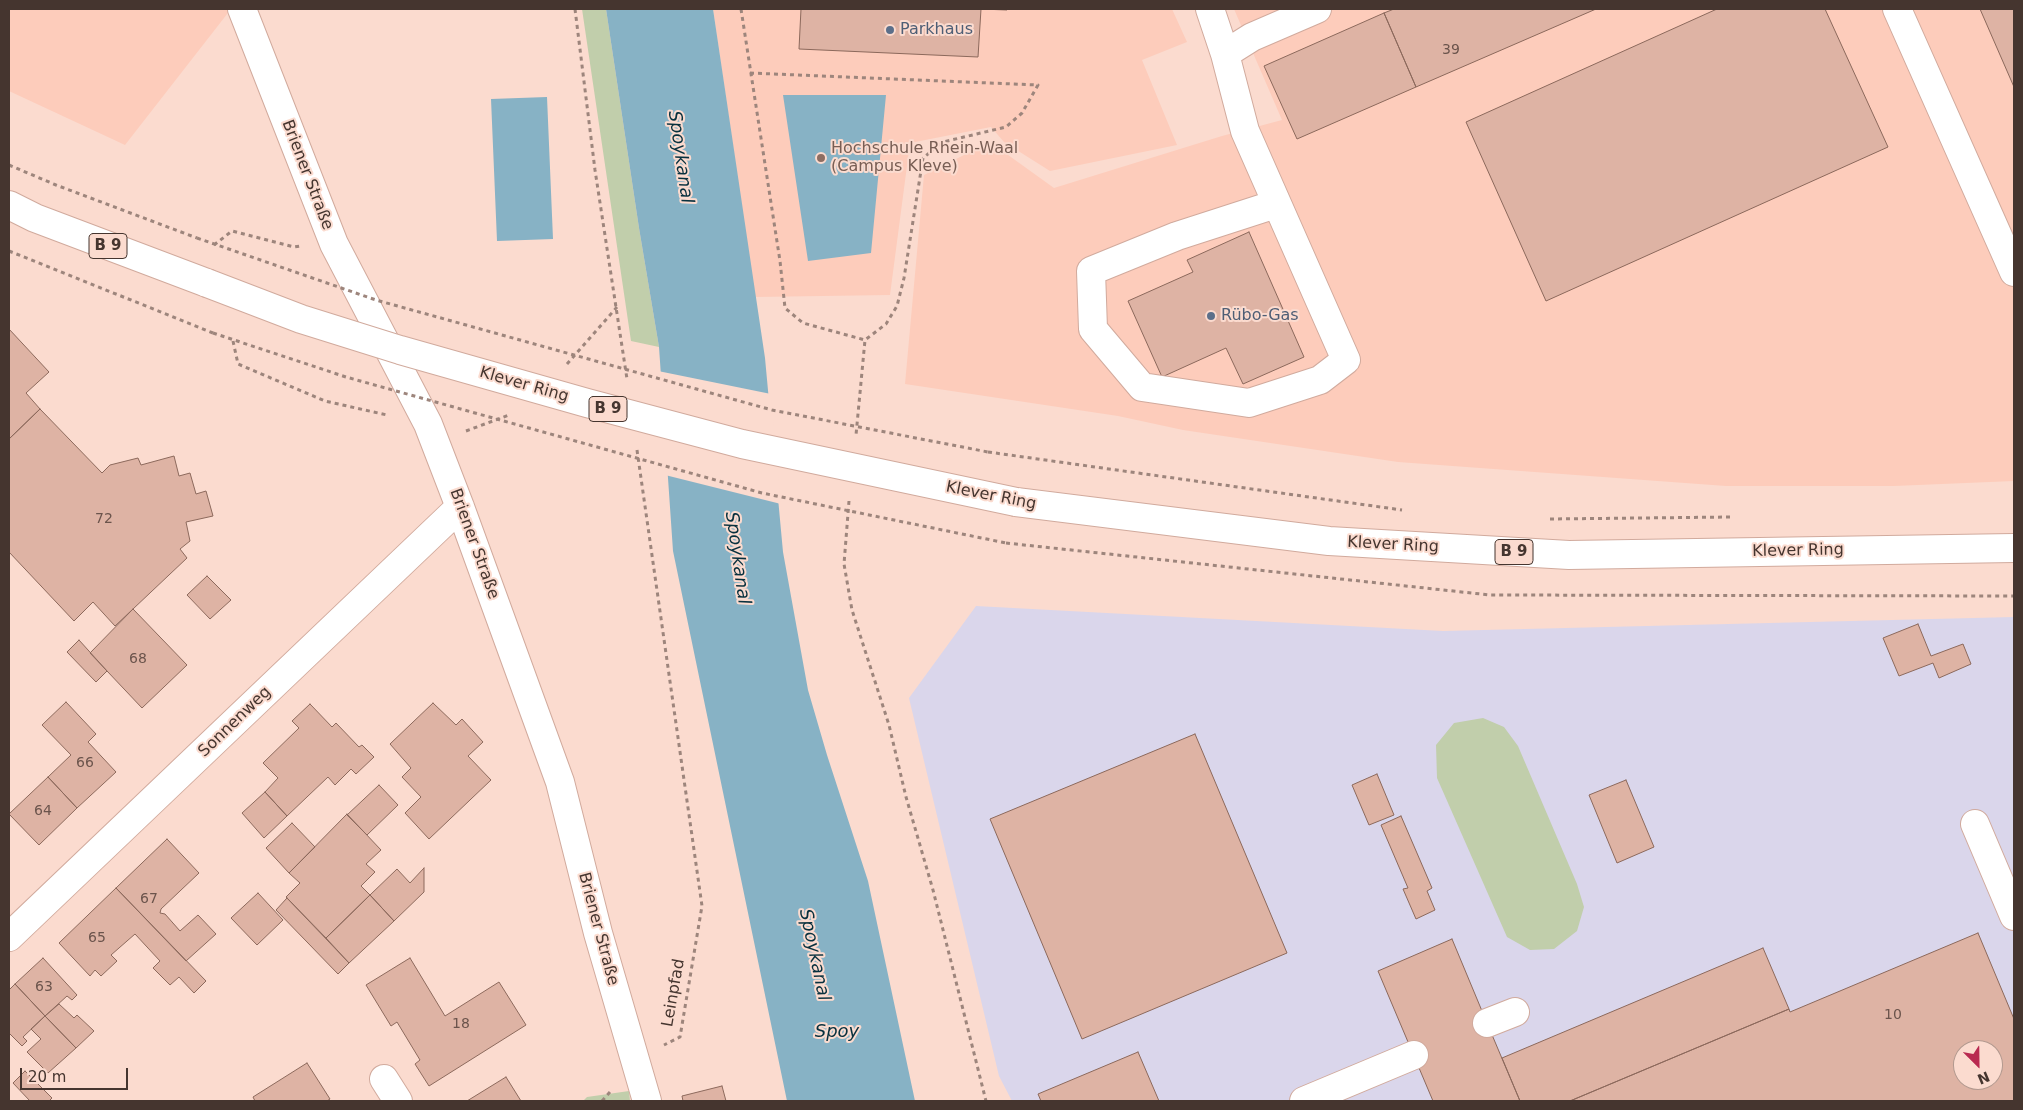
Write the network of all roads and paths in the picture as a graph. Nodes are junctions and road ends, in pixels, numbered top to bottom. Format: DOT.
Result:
graph roads {
  1 [pos="242,9"];
  2 [pos="575,9"];
  3 [pos="741,9"];
  4 [pos="1210,9"];
  5 [pos="1317,9"];
  6 [pos="1897,9"];
  7 [pos="1225,54"];
  8 [pos="9,165"];
  9 [pos="1276,204"];
  10 [pos="9,206"];
  11 [pos="334,244"];
  12 [pos="214,245"];
  13 [pos="9,251"];
  14 [pos="2014,272"];
  15 [pos="865,340"];
  16 [pos="232,341"];
  17 [pos="628,385"];
  18 [pos="428,424"];
  19 [pos="636,444"];
  20 [pos="460,507"];
  21 [pos="1410,511"];
  22 [pos="1736,517"];
  23 [pos="1548,519"];
  24 [pos="1006,543"];
  25 [pos="2014,548"];
  26 [pos="1975,824"];
  27 [pos="2014,916"];
  28 [pos="14,922"];
  29 [pos="1515,1012"];
  30 [pos="1487,1023"];
  31 [pos="1414,1055"];
  32 [pos="636,1059"];
  33 [pos="384,1078"];
  34 [pos="398,1101"];
  35 [pos="646,1101"];
  36 [pos="1304,1101"];
  1 -- 11 [label="main road, Briener Straße"];
  2 -- 17 [label="path"];
  3 -- 15 [label="path"];
  4 -- 7 [label="main road"];
  5 -- 7 [label="main road"];
  6 -- 14 [label="main road"];
  7 -- 9 [label="main road"];
  8 -- 12 [label="path, bridge"];
  9 -- 9 [label="main road"];
  10 -- 25 [label="main road, Klever Ring / B 9, bridge"];
  11 -- 12 [label="path"];
  11 -- 18 [label="main road, Briener Straße"];
  12 -- 21 [label="path, bridge"];
  13 -- 16 [label="path, bridge"];
  16 -- 18 [label="path"];
  16 -- 24 [label="path, bridge"];
  18 -- 20 [label="main road, Briener Straße"];
  19 -- 32 [label="path, Leinpfad"];
  20 -- 28 [label="main road, Sonnenweg"];
  20 -- 32 [label="main road, Briener Straße"];
  22 -- 23 [label="path"];
  26 -- 27 [label="main road"];
  29 -- 30 [label="main road"];
  31 -- 36 [label="main road"];
  32 -- 35 [label="main road, Briener Straße"];
  33 -- 34 [label="main road"];
}
